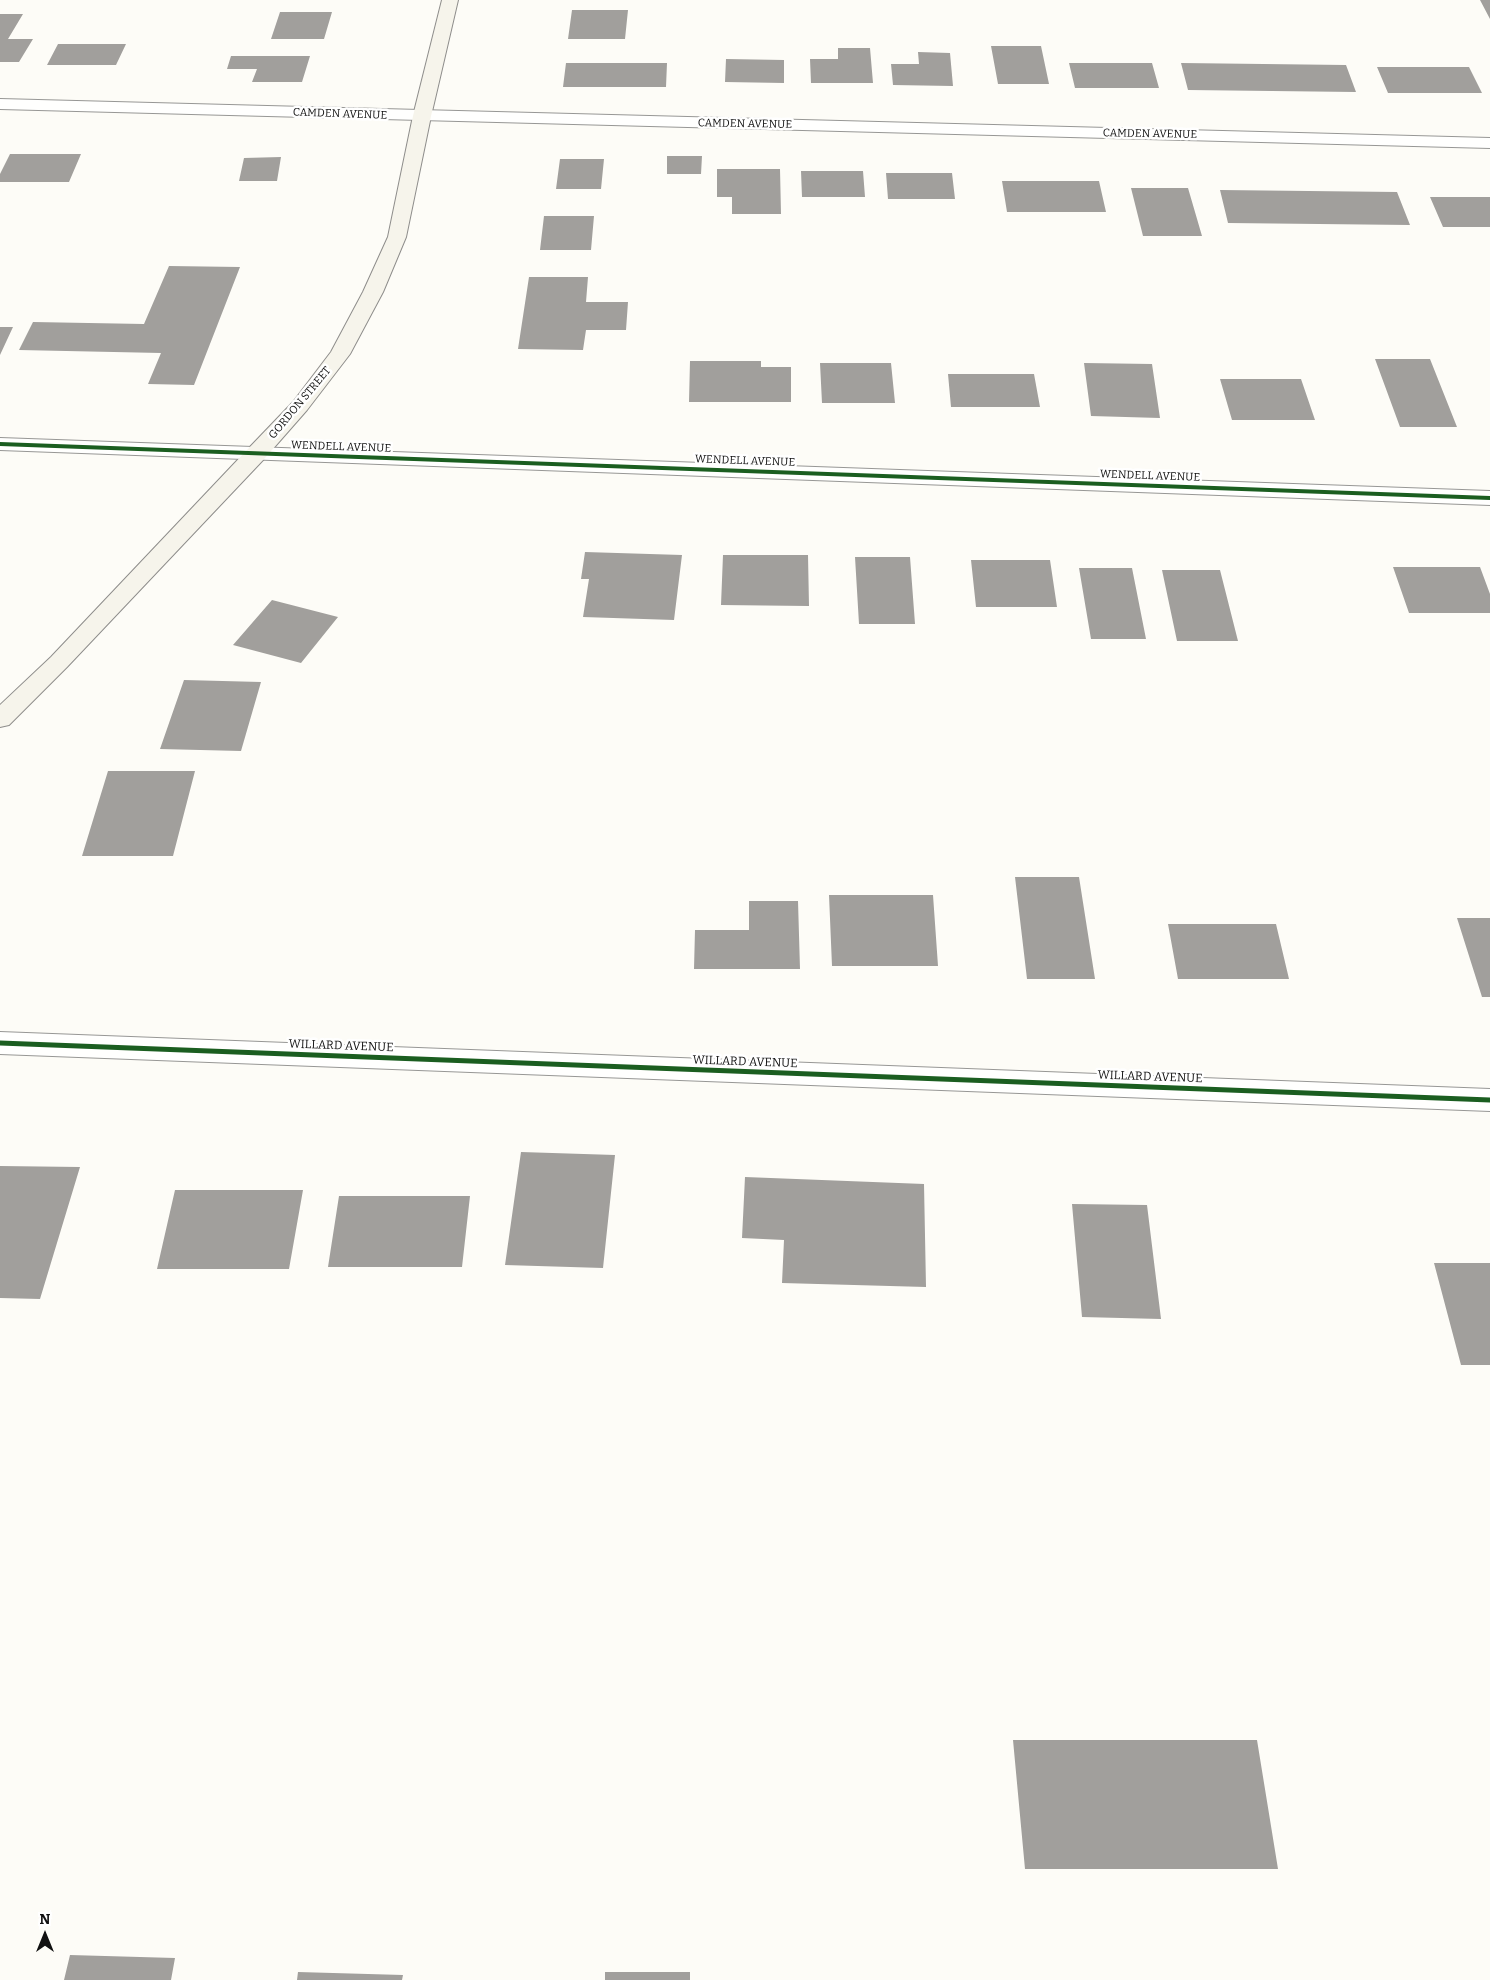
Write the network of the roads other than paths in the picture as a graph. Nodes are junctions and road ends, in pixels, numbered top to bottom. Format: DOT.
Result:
graph roads {
  1 [pos="450,0"];
  2 [pos="0,104"];
  3 [pos="422,116"];
  4 [pos="1490,143"];
  5 [pos="0,444"];
  6 [pos="256,454"];
  7 [pos="1490,498"];
  8 [pos="0,719"];
  9 [pos="0,1043"];
  10 [pos="1490,1100"];
  1 -- 3 [label="street, GORDON STREET"];
  2 -- 3 [label="street, CAMDEN AVENUE"];
  3 -- 4 [label="street, CAMDEN AVENUE"];
  3 -- 6 [label="street, GORDON STREET"];
  5 -- 6 [label="street, WENDELL AVENUE"];
  6 -- 7 [label="street, WENDELL AVENUE"];
  6 -- 8 [label="street, GORDON STREET"];
  9 -- 10 [label="street, WILLARD AVENUE"];
}
